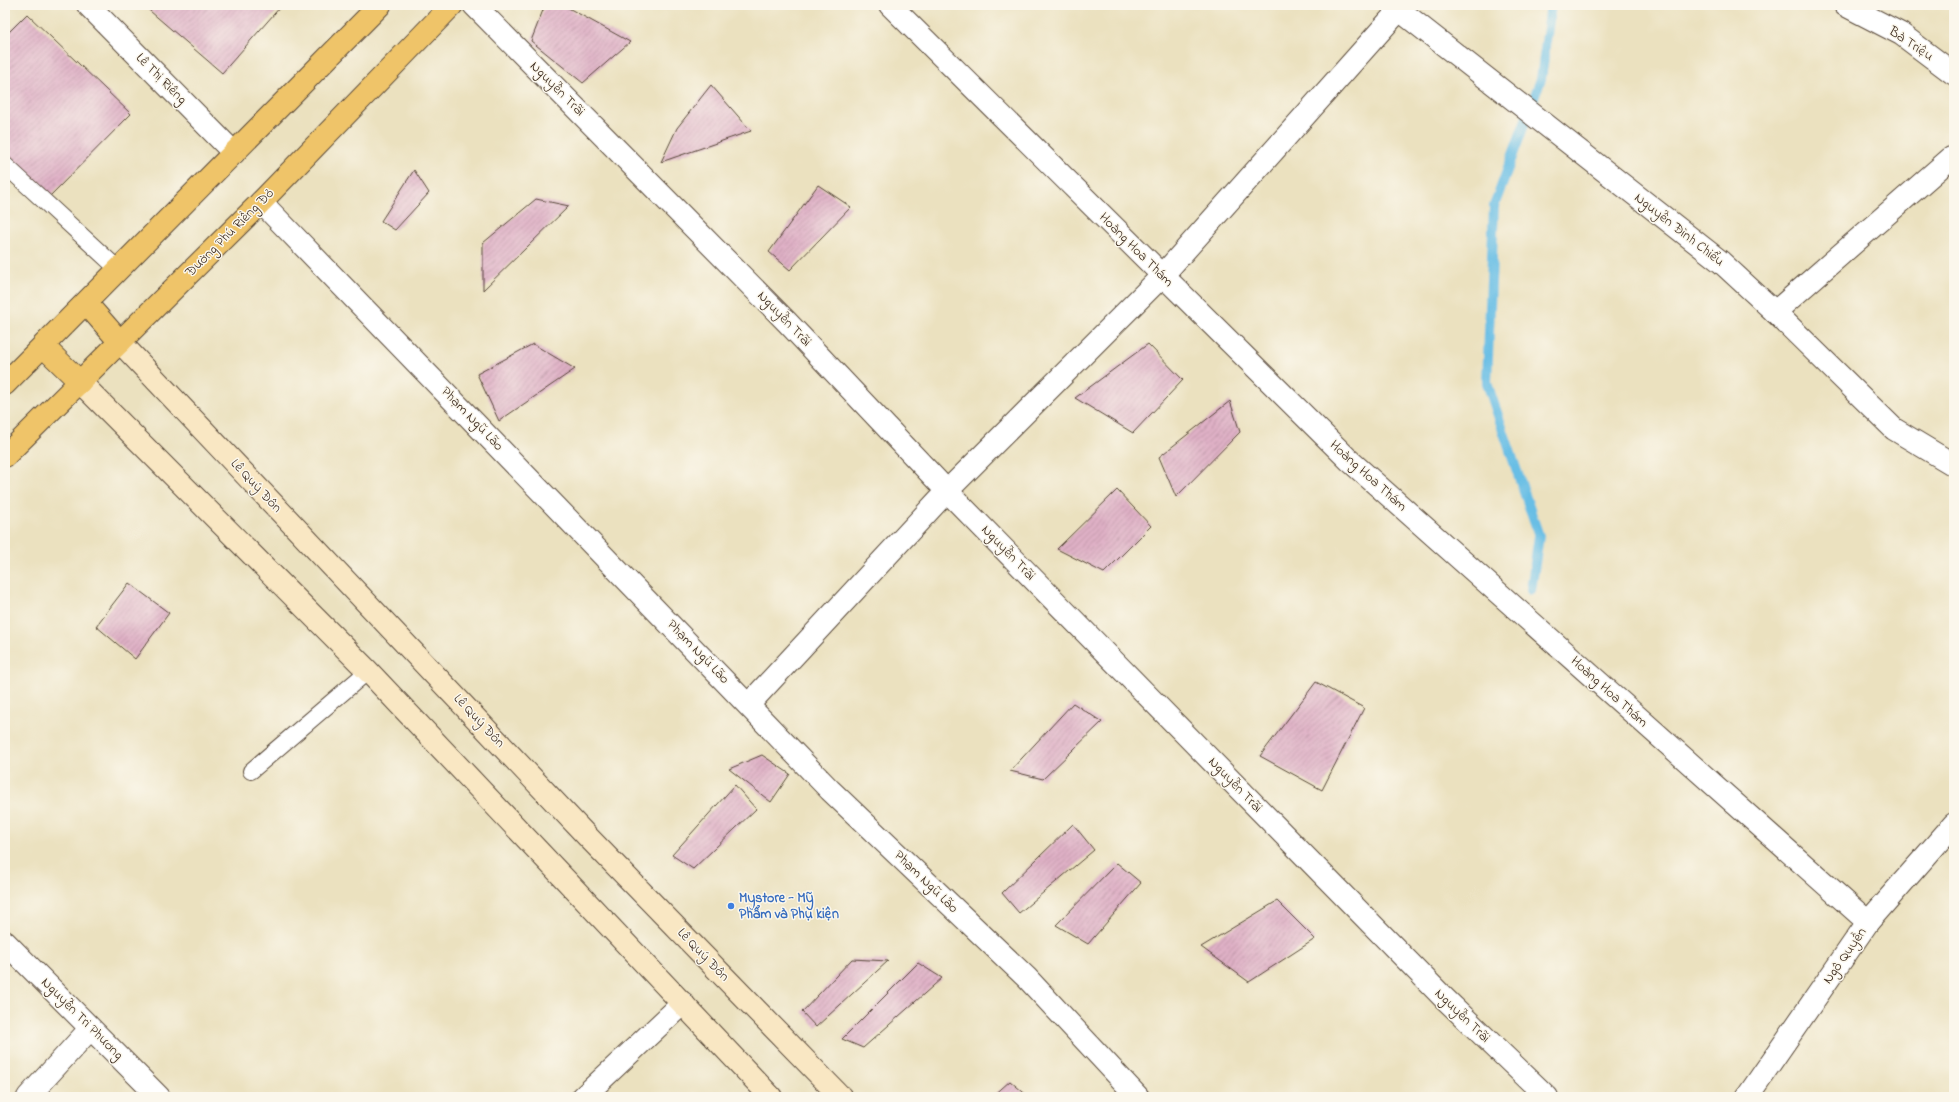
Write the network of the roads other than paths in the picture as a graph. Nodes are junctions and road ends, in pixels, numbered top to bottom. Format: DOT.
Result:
graph roads {
  1 [pos="88,5"];
  2 [pos="380,5"];
  3 [pos="452,5"];
  4 [pos="474,5"];
  5 [pos="890,5"];
  6 [pos="1845,5"];
  7 [pos="1396,8"];
  8 [pos="1954,74"];
  9 [pos="234,153"];
  10 [pos="1953,158"];
  11 [pos="5,165"];
  12 [pos="262,202"];
  13 [pos="119,270"];
  14 [pos="1162,276"];
  15 [pos="86,303"];
  16 [pos="1775,312"];
  17 [pos="120,342"];
  18 [pos="44,347"];
  19 [pos="80,382"];
  20 [pos="5,384"];
  21 [pos="5,456"];
  22 [pos="1954,465"];
  23 [pos="947,491"];
  24 [pos="368,671"];
  25 [pos="749,704"];
  26 [pos="251,771"];
  27 [pos="1954,824"];
  28 [pos="1868,922"];
  29 [pos="5,942"];
  30 [pos="683,1003"];
  31 [pos="90,1028"];
  32 [pos="28,1097"];
  33 [pos="159,1097"];
  34 [pos="583,1097"];
  35 [pos="771,1097"];
  36 [pos="841,1097"];
  37 [pos="1138,1097"];
  38 [pos="1547,1097"];
  39 [pos="1748,1097"];
  1 -- 9 [label="street, Lê Thị Riêng"];
  2 -- 9 [label="main road"];
  3 -- 12 [label="main road, Đường Phú Riềng Đỏ"];
  4 -- 23 [label="street, Nguyễn Trãi"];
  5 -- 14 [label="street, Hoàng Hoa Thám"];
  6 -- 8 [label="street, Bà Triệu"];
  7 -- 14 [label="street"];
  7 -- 16 [label="street, Nguyễn Đình Chiểu"];
  9 -- 13 [label="main road"];
  10 -- 16 [label="street"];
  11 -- 13 [label="lane"];
  12 -- 17 [label="main road, Đường Phú Riềng Đỏ"];
  12 -- 25 [label="street, Phạm Ngũ Lão"];
  13 -- 15 [label="main road"];
  14 -- 23 [label="street"];
  14 -- 28 [label="street, Hoàng Hoa Thám"];
  15 -- 17 [label="main road"];
  15 -- 18 [label="main road"];
  16 -- 22 [label="street, Nguyễn Đình Chiểu"];
  17 -- 19 [label="main road, Đường Phú Riềng Đỏ"];
  17 -- 36 [label="main road, Lê Quý Đôn"];
  18 -- 19 [label="main road"];
  18 -- 20 [label="main road"];
  19 -- 21 [label="main road, Đường Phú Riềng Đỏ"];
  19 -- 24 [label="main road"];
  23 -- 25 [label="street"];
  23 -- 38 [label="street, Nguyễn Trãi"];
  24 -- 26 [label="lane"];
  24 -- 30 [label="main road"];
  25 -- 37 [label="street, Phạm Ngũ Lão"];
  27 -- 28 [label="street, Ngô Quyền"];
  28 -- 39 [label="street, Ngô Quyền"];
  29 -- 31 [label="street, Nguyễn Tri Phương"];
  30 -- 34 [label="street"];
  30 -- 35 [label="main road"];
  31 -- 32 [label="street"];
  31 -- 33 [label="street, Nguyễn Tri Phương"];
}
